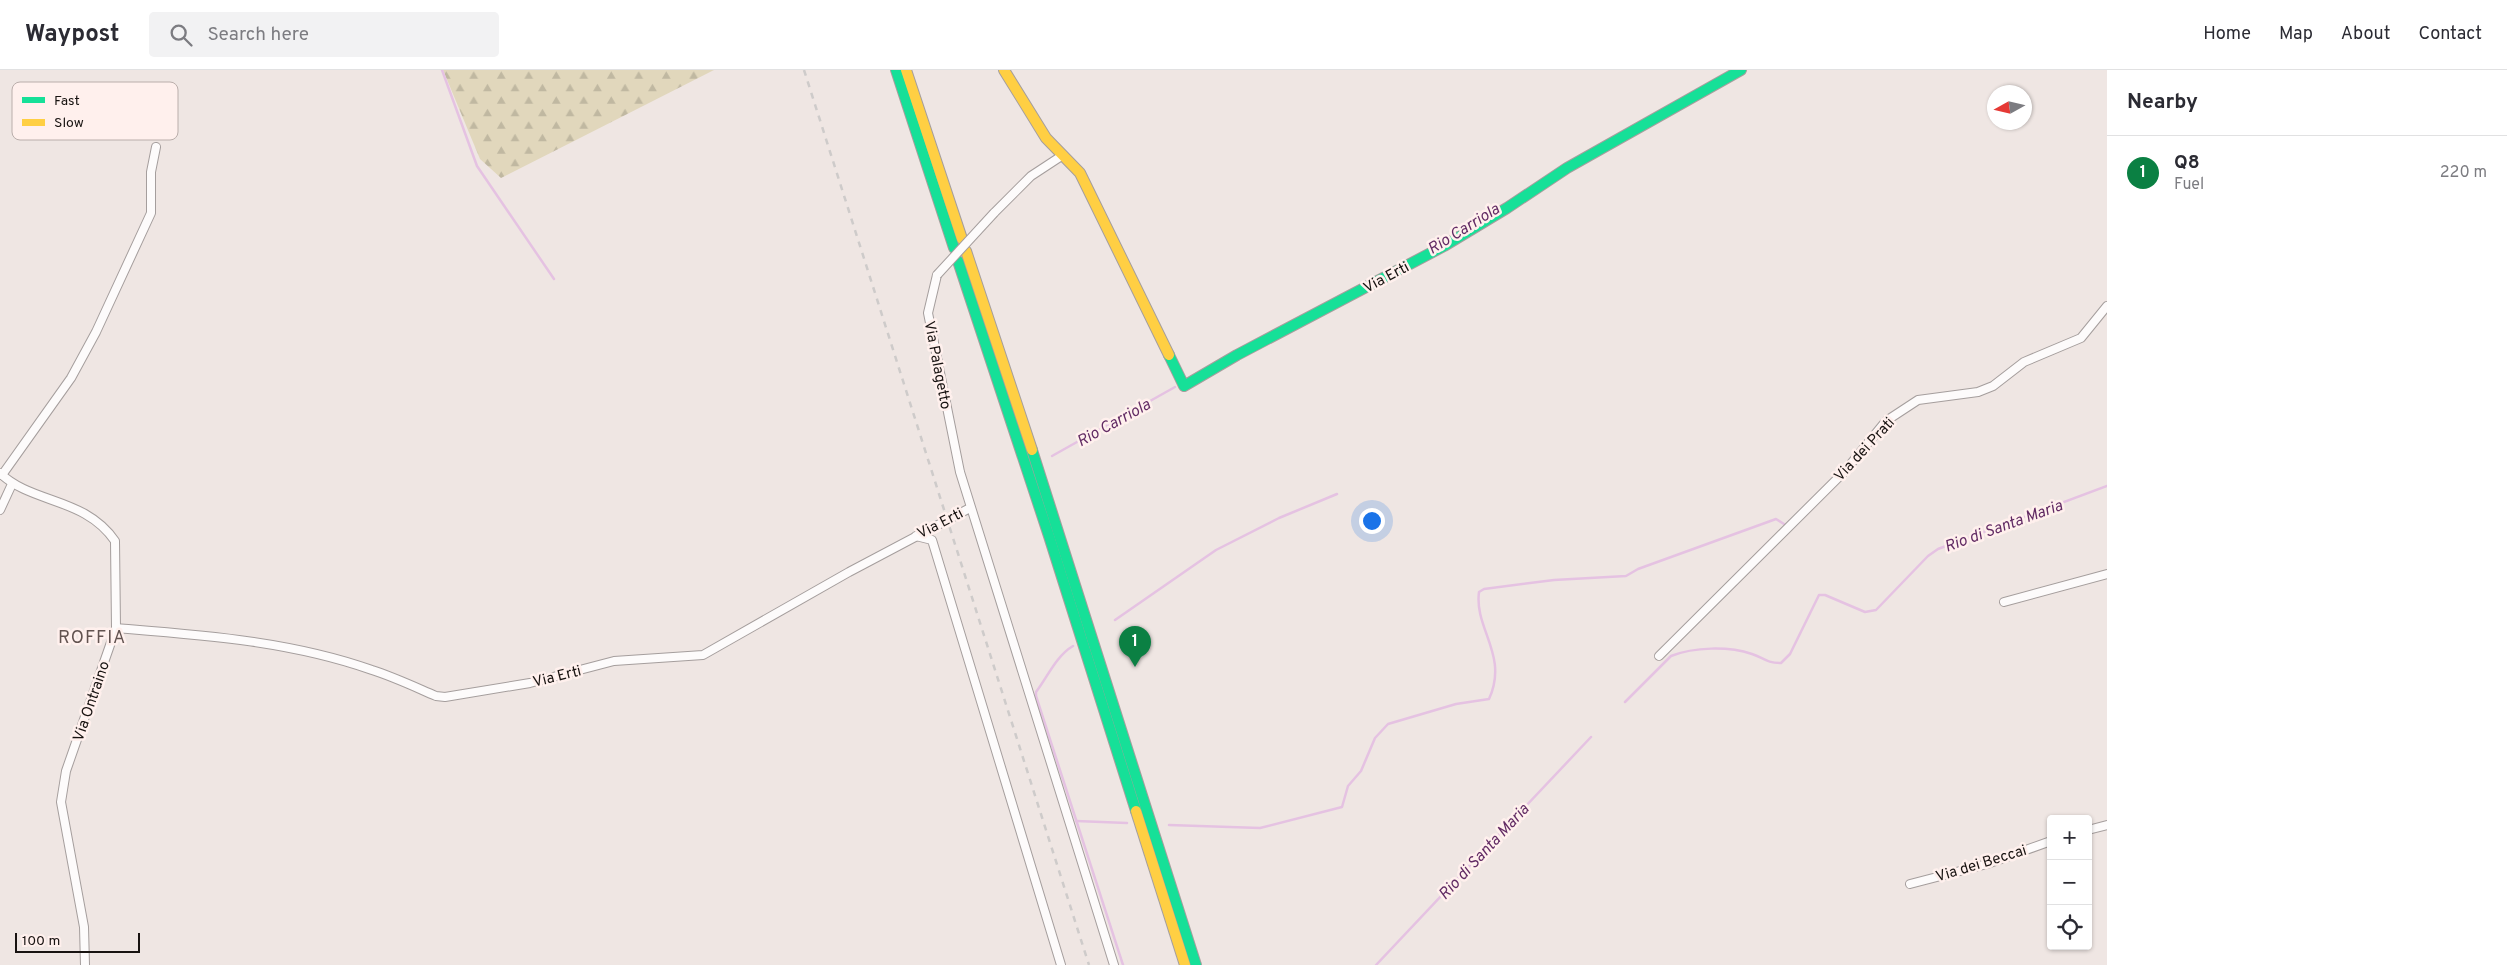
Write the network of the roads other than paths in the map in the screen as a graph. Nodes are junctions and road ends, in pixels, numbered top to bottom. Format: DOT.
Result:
graph roads {
  1 [pos="896,70"];
  2 [pos="906,70"];
  3 [pos="1004,70"];
  4 [pos="1741,70"];
  5 [pos="156,148"];
  6 [pos="1063,155"];
  7 [pos="962,238"];
  8 [pos="954,248"];
  9 [pos="966,251"];
  10 [pos="958,260"];
  11 [pos="2107,306"];
  12 [pos="1,474"];
  13 [pos="12,484"];
  14 [pos="970,508"];
  15 [pos="0,510"];
  16 [pos="916,536"];
  17 [pos="2107,574"];
  18 [pos="2004,602"];
  19 [pos="116,628"];
  20 [pos="1659,656"];
  21 [pos="2107,825"];
  22 [pos="2092,829"];
  23 [pos="2047,842"];
  24 [pos="1910,884"];
  25 [pos="85,965"];
  26 [pos="1061,965"];
  27 [pos="1114,965"];
  28 [pos="1185,965"];
  29 [pos="1196,965"];
  1 -- 8 [label="main road"];
  2 -- 7 [label="main road"];
  3 -- 6 [label="main road"];
  4 -- 6 [label="main road, Via Erti"];
  5 -- 12 [label="street"];
  6 -- 14 [label="street, Via Palagetto, bridge"];
  9 -- 29 [label="main road"];
  10 -- 28 [label="main road"];
  11 -- 20 [label="street, Via dei Prati"];
  12 -- 13 [label="street, Via Ontraino"];
  13 -- 15 [label="street"];
  13 -- 19 [label="street, Via Ontraino"];
  14 -- 16 [label="street, Via Erti"];
  14 -- 27 [label="street, Via Palagetto"];
  16 -- 19 [label="street, Via Erti"];
  16 -- 26 [label="street"];
  17 -- 18 [label="street"];
  19 -- 25 [label="street, Via Ontraino"];
  21 -- 22 [label="street"];
  23 -- 24 [label="street, Via dei Beccai"];
}
